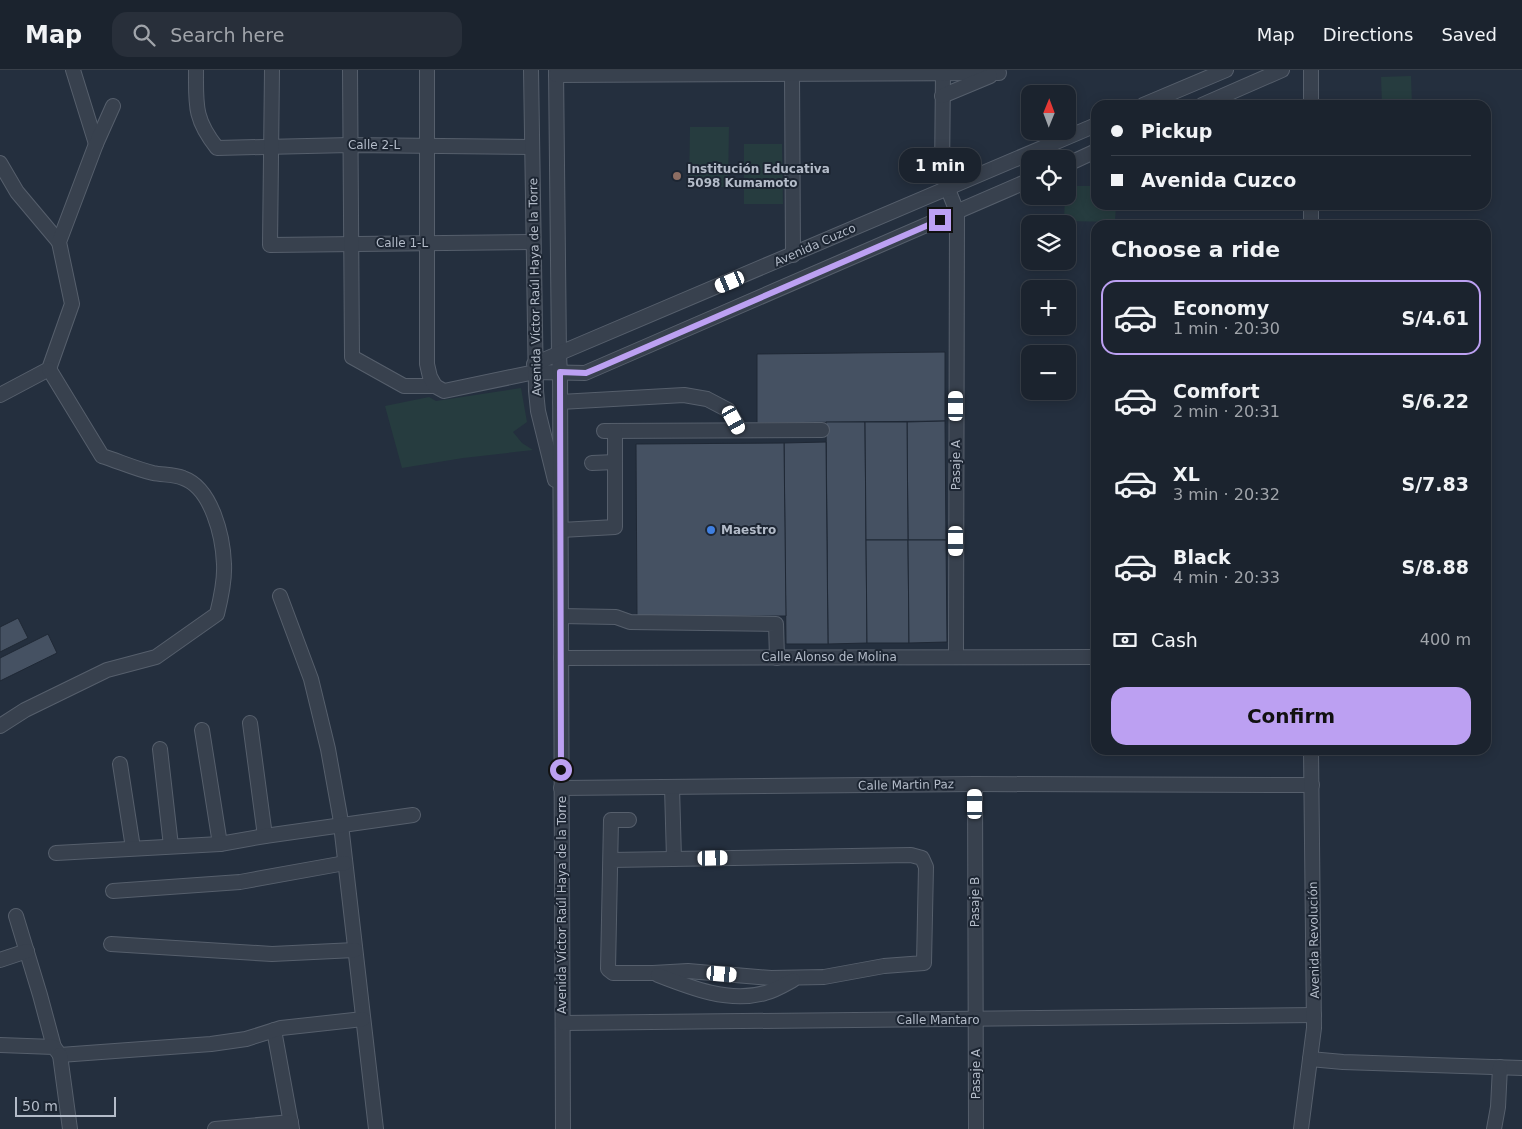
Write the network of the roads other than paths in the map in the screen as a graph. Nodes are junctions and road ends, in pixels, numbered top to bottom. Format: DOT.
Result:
graph roads {
  1 [pos="73,70"];
  2 [pos="196,70"];
  3 [pos="272,70"];
  4 [pos="350,70"];
  5 [pos="427,70"];
  6 [pos="531,70"];
  7 [pos="1226,70"];
  8 [pos="1282,70"];
  9 [pos="1311,70"];
  10 [pos="1002,71"];
  11 [pos="866,72"];
  12 [pos="556,73"];
  13 [pos="943,73"];
  14 [pos="792,74"];
  15 [pos="942,96"];
  16 [pos="1155,100"];
  17 [pos="1213,100"];
  18 [pos="1311,100"];
  19 [pos="113,106"];
  20 [pos="1091,127"];
  21 [pos="96,144"];
  22 [pos="350,145"];
  23 [pos="428,146"];
  24 [pos="532,146"];
  25 [pos="272,147"];
  26 [pos="1091,153"];
  27 [pos="1076,160"];
  28 [pos="0,163"];
  29 [pos="1021,184"];
  30 [pos="946,188"];
  31 [pos="957,212"];
  32 [pos="59,242"];
  33 [pos="533,242"];
  34 [pos="351,243"];
  35 [pos="427,243"];
  36 [pos="793,255"];
  37 [pos="559,355"];
  38 [pos="535,368"];
  39 [pos="49,369"];
  40 [pos="560,372"];
  41 [pos="435,386"];
  42 [pos="0,394"];
  43 [pos="560,402"];
  44 [pos="740,430"];
  45 [pos="822,430"];
  46 [pos="615,462"];
  47 [pos="592,463"];
  48 [pos="560,500"];
  49 [pos="561,530"];
  50 [pos="280,596"];
  51 [pos="561,616"];
  52 [pos="956,657"];
  53 [pos="1091,657"];
  54 [pos="561,658"];
  55 [pos="777,658"];
  56 [pos="250,723"];
  57 [pos="0,726"];
  58 [pos="202,730"];
  59 [pos="160,749"];
  60 [pos="1311,755"];
  61 [pos="120,764"];
  62 [pos="975,784"];
  63 [pos="1312,785"];
  64 [pos="672,787"];
  65 [pos="561,788"];
  66 [pos="414,815"];
  67 [pos="629,820"];
  68 [pos="341,826"];
  69 [pos="265,836"];
  70 [pos="220,844"];
  71 [pos="171,846"];
  72 [pos="133,848"];
  73 [pos="56,853"];
  74 [pos="674,859"];
  75 [pos="610,860"];
  76 [pos="345,863"];
  77 [pos="114,891"];
  78 [pos="16,916"];
  79 [pos="112,944"];
  80 [pos="355,950"];
  81 [pos="27,951"];
  82 [pos="0,960"];
  83 [pos="653,973"];
  84 [pos="798,978"];
  85 [pos="1314,1015"];
  86 [pos="363,1019"];
  87 [pos="976,1019"];
  88 [pos="562,1022"];
  89 [pos="274,1030"];
  90 [pos="0,1045"];
  91 [pos="57,1051"];
  92 [pos="1310,1058"];
  93 [pos="1500,1067"];
  94 [pos="1522,1068"];
  95 [pos="292,1126"];
  96 [pos="70,1129"];
  97 [pos="216,1129"];
  98 [pos="376,1129"];
  99 [pos="563,1129"];
  100 [pos="976,1129"];
  101 [pos="1301,1129"];
  102 [pos="1494,1129"];
  1 -- 21 [label="street"];
  2 -- 25 [label="street, Calle 2-L"];
  3 -- 25 [label="street"];
  4 -- 22 [label="street"];
  5 -- 23 [label="street"];
  6 -- 24 [label="street, Avenida Víctor Raúl Haya de la Torre"];
  7 -- 16 [label="street"];
  8 -- 17 [label="street"];
  9 -- 18 [label="street"];
  10 -- 13 [label="street"];
  10 -- 15 [label="street"];
  11 -- 13 [label="street"];
  11 -- 14 [label="street"];
  12 -- 14 [label="street"];
  12 -- 37 [label="street, Avenida Víctor Raúl Haya de la Torre"];
  13 -- 15 [label="street"];
  14 -- 36 [label="street"];
  15 -- 30 [label="street"];
  19 -- 21 [label="street"];
  20 -- 30 [label="street, Avenida Cuzco"];
  21 -- 32 [label="street"];
  22 -- 23 [label="street, Calle 2-L"];
  22 -- 25 [label="street, Calle 2-L"];
  22 -- 34 [label="street"];
  23 -- 24 [label="street, Calle 2-L"];
  23 -- 35 [label="street"];
  24 -- 33 [label="street, Avenida Víctor Raúl Haya de la Torre"];
  25 -- 34 [label="street, Calle 1-L"];
  26 -- 27 [label="street"];
  28 -- 32 [label="street"];
  29 -- 31 [label="street"];
  30 -- 31 [label="street"];
  30 -- 36 [label="street, Avenida Cuzco"];
  31 -- 40 [label="street"];
  31 -- 52 [label="street, Pasaje A"];
  32 -- 39 [label="street"];
  33 -- 35 [label="street, Calle 1-L"];
  33 -- 38 [label="street, Avenida Víctor Raúl Haya de la Torre"];
  34 -- 35 [label="street, Calle 1-L"];
  34 -- 41 [label="street"];
  35 -- 41 [label="street"];
  36 -- 37 [label="street, Avenida Cuzco"];
  37 -- 38 [label="street, Avenida Cuzco"];
  37 -- 40 [label="street, Avenida Víctor Raúl Haya de la Torre"];
  38 -- 40 [label="street"];
  38 -- 41 [label="street"];
  38 -- 48 [label="street, Avenida Víctor Raúl Haya de la Torre"];
  39 -- 42 [label="street"];
  39 -- 57 [label="street"];
  40 -- 43 [label="street, Avenida Víctor Raúl Haya de la Torre"];
  43 -- 44 [label="street"];
  43 -- 48 [label="street, Avenida Víctor Raúl Haya de la Torre"];
  44 -- 45 [label="street"];
  44 -- 46 [label="street"];
  46 -- 47 [label="street"];
  46 -- 49 [label="street"];
  48 -- 49 [label="street, Avenida Víctor Raúl Haya de la Torre"];
  49 -- 51 [label="street, Avenida Víctor Raúl Haya de la Torre"];
  50 -- 68 [label="street"];
  51 -- 54 [label="street, Avenida Víctor Raúl Haya de la Torre"];
  51 -- 55 [label="street"];
  52 -- 53 [label="street, Calle Alonso de Molina"];
  52 -- 55 [label="street, Calle Alonso de Molina"];
  54 -- 55 [label="street, Calle Alonso de Molina"];
  54 -- 65 [label="street, Avenida Víctor Raúl Haya de la Torre"];
  56 -- 69 [label="street"];
  58 -- 70 [label="street"];
  59 -- 71 [label="street"];
  60 -- 63 [label="street, Avenida Revolución"];
  61 -- 72 [label="street"];
  62 -- 63 [label="street, Calle Martin Paz"];
  62 -- 64 [label="street, Calle Martin Paz"];
  62 -- 87 [label="street, Pasaje B"];
  63 -- 85 [label="street, Avenida Revolución"];
  64 -- 65 [label="street, Calle Martin Paz"];
  64 -- 74 [label="street"];
  65 -- 88 [label="street, Avenida Víctor Raúl Haya de la Torre"];
  66 -- 68 [label="street"];
  67 -- 75 [label="street"];
  68 -- 69 [label="street"];
  68 -- 76 [label="street"];
  69 -- 70 [label="street"];
  70 -- 71 [label="street"];
  71 -- 72 [label="street"];
  72 -- 73 [label="street"];
  74 -- 75 [label="street"];
  74 -- 84 [label="street"];
  75 -- 83 [label="street"];
  76 -- 77 [label="street"];
  76 -- 80 [label="street"];
  78 -- 81 [label="street"];
  79 -- 80 [label="street"];
  80 -- 86 [label="street"];
  81 -- 82 [label="street"];
  81 -- 91 [label="street"];
  83 -- 84 [label="street"];
  83 -- 84 [label="street"];
  85 -- 87 [label="street, Calle Mantaro"];
  85 -- 92 [label="street, Avenida Revolución"];
  86 -- 89 [label="street"];
  86 -- 98 [label="street"];
  87 -- 88 [label="street, Calle Mantaro"];
  87 -- 100 [label="street, Pasaje A"];
  88 -- 99 [label="street, Avenida Víctor Raúl Haya de la Torre"];
  89 -- 91 [label="street"];
  89 -- 95 [label="street"];
  90 -- 91 [label="street"];
  91 -- 96 [label="street"];
  92 -- 93 [label="street"];
  92 -- 101 [label="street, Avenida Revolución"];
  93 -- 94 [label="street"];
  93 -- 102 [label="street"];
  95 -- 97 [label="street"];
}
